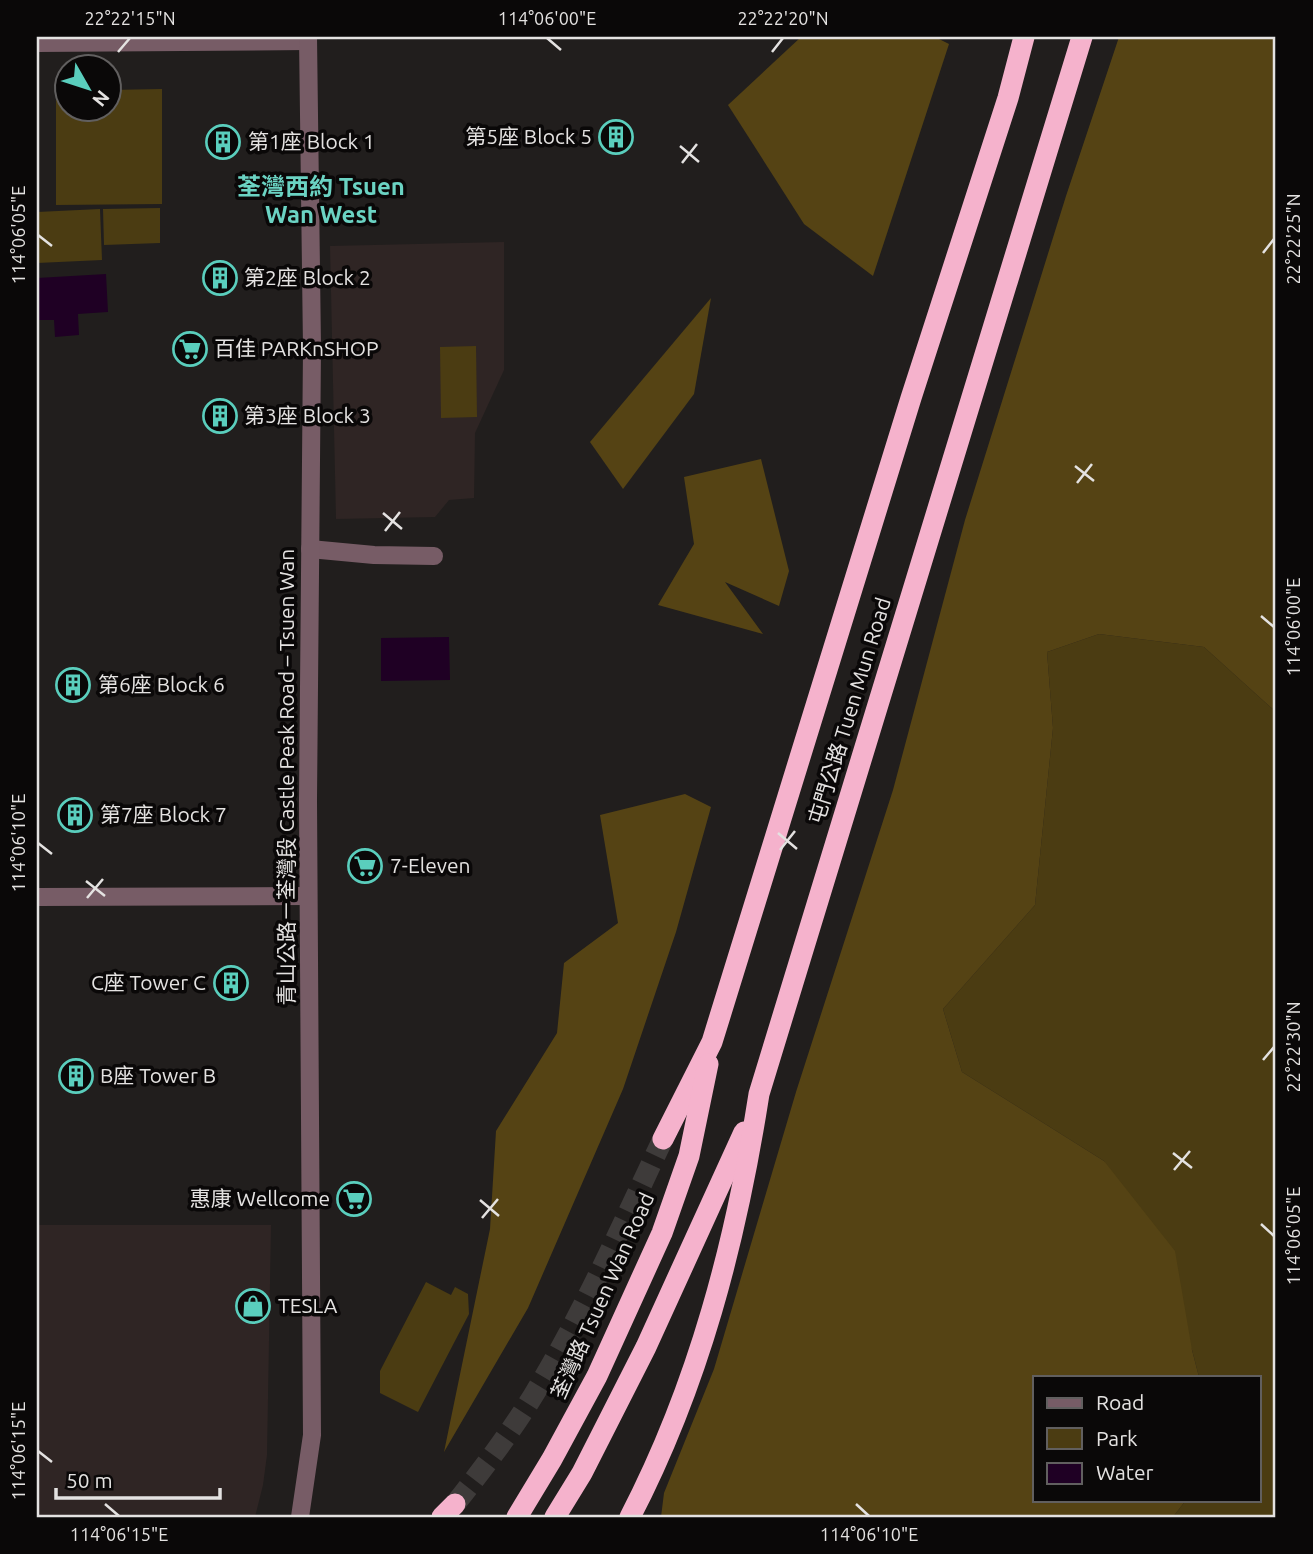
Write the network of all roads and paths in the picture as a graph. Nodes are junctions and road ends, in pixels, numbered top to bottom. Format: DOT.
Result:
graph roads {
  1 [pos="1024,37"];
  2 [pos="1082,37"];
  3 [pos="308,39"];
  4 [pos="37,43"];
  5 [pos="310,549"];
  6 [pos="434,555"];
  7 [pos="308,896"];
  8 [pos="37,897"];
  9 [pos="712,1042"];
  10 [pos="759,1094"];
  11 [pos="663,1139"];
  12 [pos="300,1517"];
  13 [pos="517,1517"];
  14 [pos="555,1517"];
  15 [pos="630,1517"];
  1 -- 9 [label="highway, 屯門公路 Tuen Mun Road"];
  2 -- 10 [label="highway, 屯門公路 Tuen Mun Road"];
  3 -- 4 [label="street"];
  3 -- 5 [label="street, 青山公路－荃灣段 Castle Peak Road – Tsuen Wan"];
  5 -- 6 [label="street"];
  5 -- 7 [label="street, 青山公路－荃灣段 Castle Peak Road – Tsuen Wan"];
  7 -- 8 [label="street"];
  7 -- 12 [label="street, 青山公路－荃灣段 Castle Peak Road – Tsuen Wan"];
  9 -- 11 [label="highway, 屯門公路 Tuen Mun Road"];
  9 -- 13 [label="highway, 荃灣路 Tsuen Wan Road"];
  10 -- 14 [label="highway"];
  10 -- 15 [label="highway, 屯門公路 Tuen Mun Road"];
}
